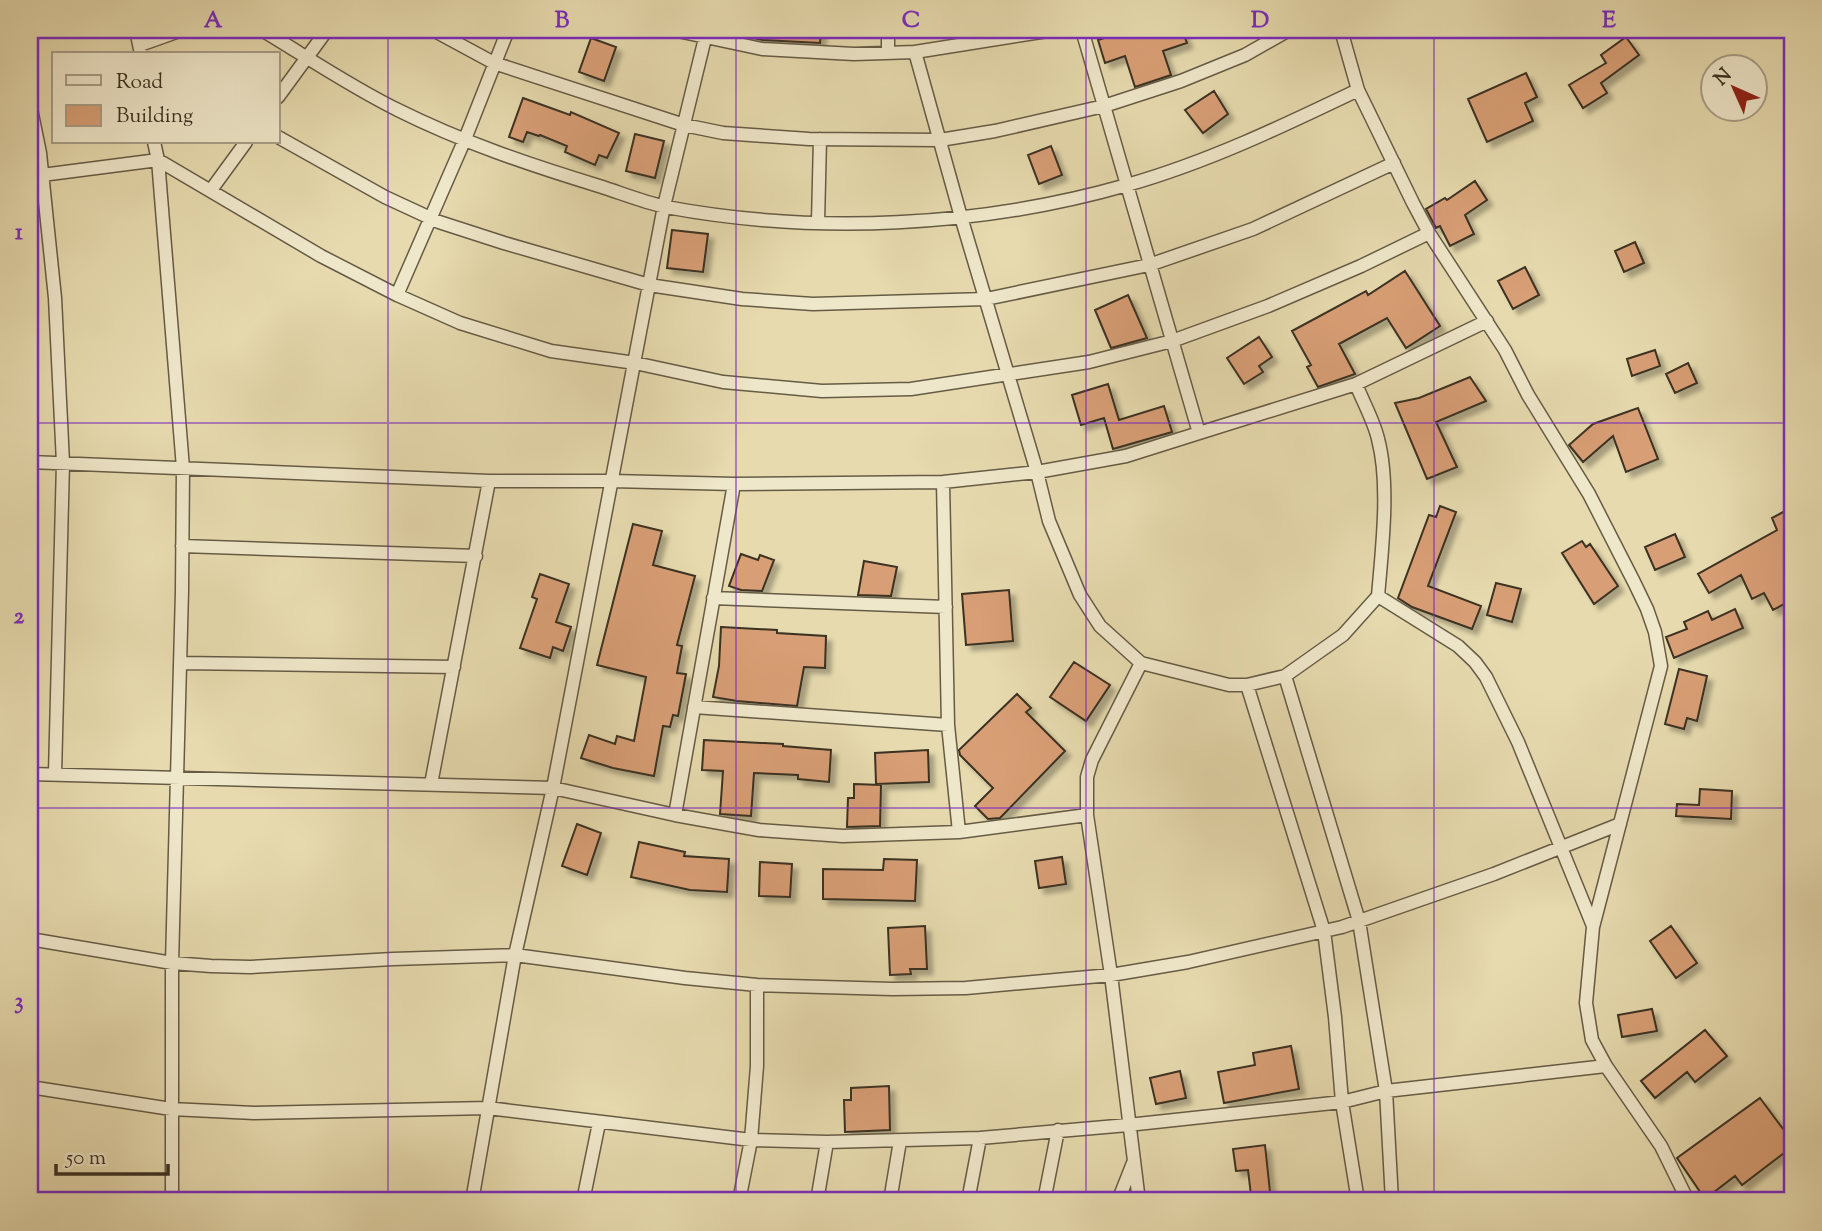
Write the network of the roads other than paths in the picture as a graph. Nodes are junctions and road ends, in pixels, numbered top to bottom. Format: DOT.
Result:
graph roads {
  1 [pos="136,30"];
  2 [pos="182,30"];
  3 [pos="262,30"];
  4 [pos="327,30"];
  5 [pos="433,30"];
  6 [pos="508,30"];
  7 [pos="673,30"];
  8 [pos="888,30"];
  9 [pos="1054,30"];
  10 [pos="1082,30"];
  11 [pos="1289,30"];
  12 [pos="1341,30"];
  13 [pos="706,34"];
  14 [pos="140,50"];
  15 [pos="915,52"];
  16 [pos="888,53"];
  17 [pos="306,56"];
  18 [pos="494,63"];
  19 [pos="1358,90"];
  20 [pos="280,94"];
  21 [pos="30,104"];
  22 [pos="1104,106"];
  23 [pos="684,125"];
  24 [pos="280,138"];
  25 [pos="465,139"];
  26 [pos="820,139"];
  27 [pos="940,140"];
  28 [pos="154,144"];
  29 [pos="245,144"];
  30 [pos="158,160"];
  31 [pos="1394,163"];
  32 [pos="42,175"];
  33 [pos="1126,186"];
  34 [pos="211,190"];
  35 [pos="664,206"];
  36 [pos="961,217"];
  37 [pos="430,218"];
  38 [pos="818,222"];
  39 [pos="1429,233"];
  40 [pos="1149,265"];
  41 [pos="649,285"];
  42 [pos="397,295"];
  43 [pos="986,299"];
  44 [pos="1488,321"];
  45 [pos="1172,341"];
  46 [pos="635,363"];
  47 [pos="1008,374"];
  48 [pos="1356,384"];
  49 [pos="1199,433"];
  50 [pos="30,462"];
  51 [pos="63,463"];
  52 [pos="183,468"];
  53 [pos="1037,472"];
  54 [pos="489,481"];
  55 [pos="612,481"];
  56 [pos="943,482"];
  57 [pos="734,484"];
  58 [pos="183,546"];
  59 [pos="476,556"];
  60 [pos="1378,596"];
  61 [pos="713,598"];
  62 [pos="946,607"];
  63 [pos="180,663"];
  64 [pos="1141,663"];
  65 [pos="454,667"];
  66 [pos="1285,676"];
  67 [pos="1247,685"];
  68 [pos="694,707"];
  69 [pos="948,724"];
  70 [pos="30,774"];
  71 [pos="55,774"];
  72 [pos="176,778"];
  73 [pos="431,784"];
  74 [pos="553,788"];
  75 [pos="675,815"];
  76 [pos="1087,815"];
  77 [pos="1620,824"];
  78 [pos="959,832"];
  79 [pos="1562,849"];
  80 [pos="1359,921"];
  81 [pos="1593,927"];
  82 [pos="1324,931"];
  83 [pos="30,939"];
  84 [pos="515,955"];
  85 [pos="172,963"];
  86 [pos="1111,975"];
  87 [pos="757,985"];
  88 [pos="1606,1066"];
  89 [pos="30,1087"];
  90 [pos="1386,1091"];
  91 [pos="1342,1102"];
  92 [pos="488,1108"];
  93 [pos="171,1109"];
  94 [pos="599,1123"];
  95 [pos="1128,1125"];
  96 [pos="1058,1130"];
  97 [pos="981,1138"];
  98 [pos="751,1140"];
  99 [pos="900,1141"];
  100 [pos="827,1142"];
  101 [pos="1134,1162"];
  102 [pos="172,1201"];
  103 [pos="472,1201"];
  104 [pos="583,1201"];
  105 [pos="738,1201"];
  106 [pos="817,1201"];
  107 [pos="890,1201"];
  108 [pos="968,1201"];
  109 [pos="1044,1201"];
  110 [pos="1118,1201"];
  111 [pos="1139,1201"];
  112 [pos="1358,1201"];
  113 [pos="1392,1201"];
  114 [pos="1688,1201"];
  1 -- 14 [label="street"];
  2 -- 14 [label="street"];
  3 -- 17 [label="street"];
  4 -- 17 [label="street"];
  5 -- 18 [label="street"];
  6 -- 18 [label="street"];
  7 -- 13 [label="street"];
  8 -- 16 [label="street"];
  9 -- 15 [label="street"];
  10 -- 22 [label="street"];
  11 -- 22 [label="street"];
  12 -- 19 [label="street"];
  13 -- 16 [label="street"];
  13 -- 23 [label="street"];
  15 -- 16 [label="street"];
  15 -- 27 [label="street"];
  17 -- 20 [label="street"];
  17 -- 25 [label="street"];
  18 -- 23 [label="street"];
  18 -- 25 [label="street"];
  19 -- 31 [label="street"];
  19 -- 33 [label="street"];
  21 -- 32 [label="street"];
  22 -- 27 [label="street"];
  22 -- 33 [label="street"];
  23 -- 26 [label="street"];
  23 -- 35 [label="street"];
  24 -- 37 [label="street"];
  25 -- 35 [label="street"];
  25 -- 37 [label="street"];
  26 -- 27 [label="street"];
  26 -- 38 [label="street"];
  27 -- 36 [label="street"];
  28 -- 30 [label="street"];
  29 -- 34 [label="street"];
  30 -- 32 [label="street"];
  30 -- 34 [label="street"];
  30 -- 52 [label="street"];
  31 -- 39 [label="street"];
  31 -- 40 [label="street"];
  32 -- 51 [label="street"];
  33 -- 36 [label="street"];
  33 -- 40 [label="street"];
  34 -- 42 [label="street"];
  35 -- 38 [label="street"];
  35 -- 41 [label="street"];
  36 -- 38 [label="street"];
  36 -- 43 [label="street"];
  37 -- 41 [label="street"];
  37 -- 42 [label="street"];
  39 -- 44 [label="street"];
  39 -- 45 [label="street"];
  40 -- 43 [label="street"];
  40 -- 45 [label="street"];
  41 -- 43 [label="street"];
  41 -- 46 [label="street"];
  42 -- 46 [label="street"];
  43 -- 47 [label="street"];
  44 -- 48 [label="street"];
  44 -- 77 [label="street"];
  45 -- 47 [label="street"];
  45 -- 49 [label="street"];
  46 -- 47 [label="street"];
  46 -- 55 [label="street"];
  47 -- 53 [label="street"];
  48 -- 49 [label="street"];
  48 -- 60 [label="street"];
  49 -- 53 [label="street"];
  50 -- 51 [label="street"];
  51 -- 52 [label="street"];
  51 -- 71 [label="street"];
  52 -- 54 [label="street"];
  52 -- 58 [label="street"];
  53 -- 56 [label="street"];
  53 -- 64 [label="street"];
  54 -- 55 [label="street"];
  54 -- 59 [label="street"];
  55 -- 57 [label="street"];
  55 -- 74 [label="street"];
  56 -- 57 [label="street"];
  56 -- 62 [label="street"];
  57 -- 61 [label="street"];
  58 -- 59 [label="street"];
  58 -- 63 [label="street"];
  59 -- 65 [label="street"];
  60 -- 66 [label="street"];
  60 -- 79 [label="street"];
  61 -- 62 [label="street"];
  61 -- 68 [label="street"];
  62 -- 69 [label="street"];
  63 -- 65 [label="street"];
  63 -- 72 [label="street"];
  64 -- 67 [label="street"];
  64 -- 76 [label="street"];
  65 -- 73 [label="street"];
  66 -- 67 [label="street"];
  66 -- 80 [label="street"];
  67 -- 82 [label="street"];
  68 -- 69 [label="street"];
  68 -- 75 [label="street"];
  69 -- 78 [label="street"];
  70 -- 71 [label="street"];
  71 -- 72 [label="street"];
  72 -- 73 [label="street"];
  72 -- 85 [label="street"];
  73 -- 74 [label="street"];
  74 -- 75 [label="street"];
  74 -- 84 [label="street"];
  75 -- 78 [label="street"];
  76 -- 78 [label="street"];
  76 -- 86 [label="street"];
  77 -- 79 [label="street"];
  77 -- 81 [label="street"];
  79 -- 80 [label="street"];
  79 -- 81 [label="street"];
  80 -- 82 [label="street"];
  80 -- 90 [label="street"];
  81 -- 88 [label="street"];
  82 -- 86 [label="street"];
  82 -- 91 [label="street"];
  83 -- 85 [label="street"];
  84 -- 85 [label="street"];
  84 -- 87 [label="street"];
  84 -- 92 [label="street"];
  85 -- 93 [label="street"];
  86 -- 87 [label="street"];
  86 -- 95 [label="street"];
  87 -- 98 [label="street"];
  88 -- 90 [label="street"];
  88 -- 114 [label="street"];
  89 -- 93 [label="street"];
  90 -- 91 [label="street"];
  90 -- 113 [label="street"];
  91 -- 95 [label="street"];
  91 -- 112 [label="street"];
  92 -- 93 [label="street"];
  92 -- 94 [label="street"];
  92 -- 103 [label="street"];
  93 -- 102 [label="street"];
  94 -- 98 [label="street"];
  94 -- 104 [label="street"];
  95 -- 96 [label="street"];
  95 -- 101 [label="street"];
  96 -- 97 [label="street"];
  96 -- 109 [label="street"];
  97 -- 99 [label="street"];
  97 -- 108 [label="street"];
  98 -- 100 [label="street"];
  98 -- 105 [label="street"];
  99 -- 100 [label="street"];
  99 -- 107 [label="street"];
  100 -- 106 [label="street"];
  101 -- 110 [label="street"];
  101 -- 111 [label="street"];
}
